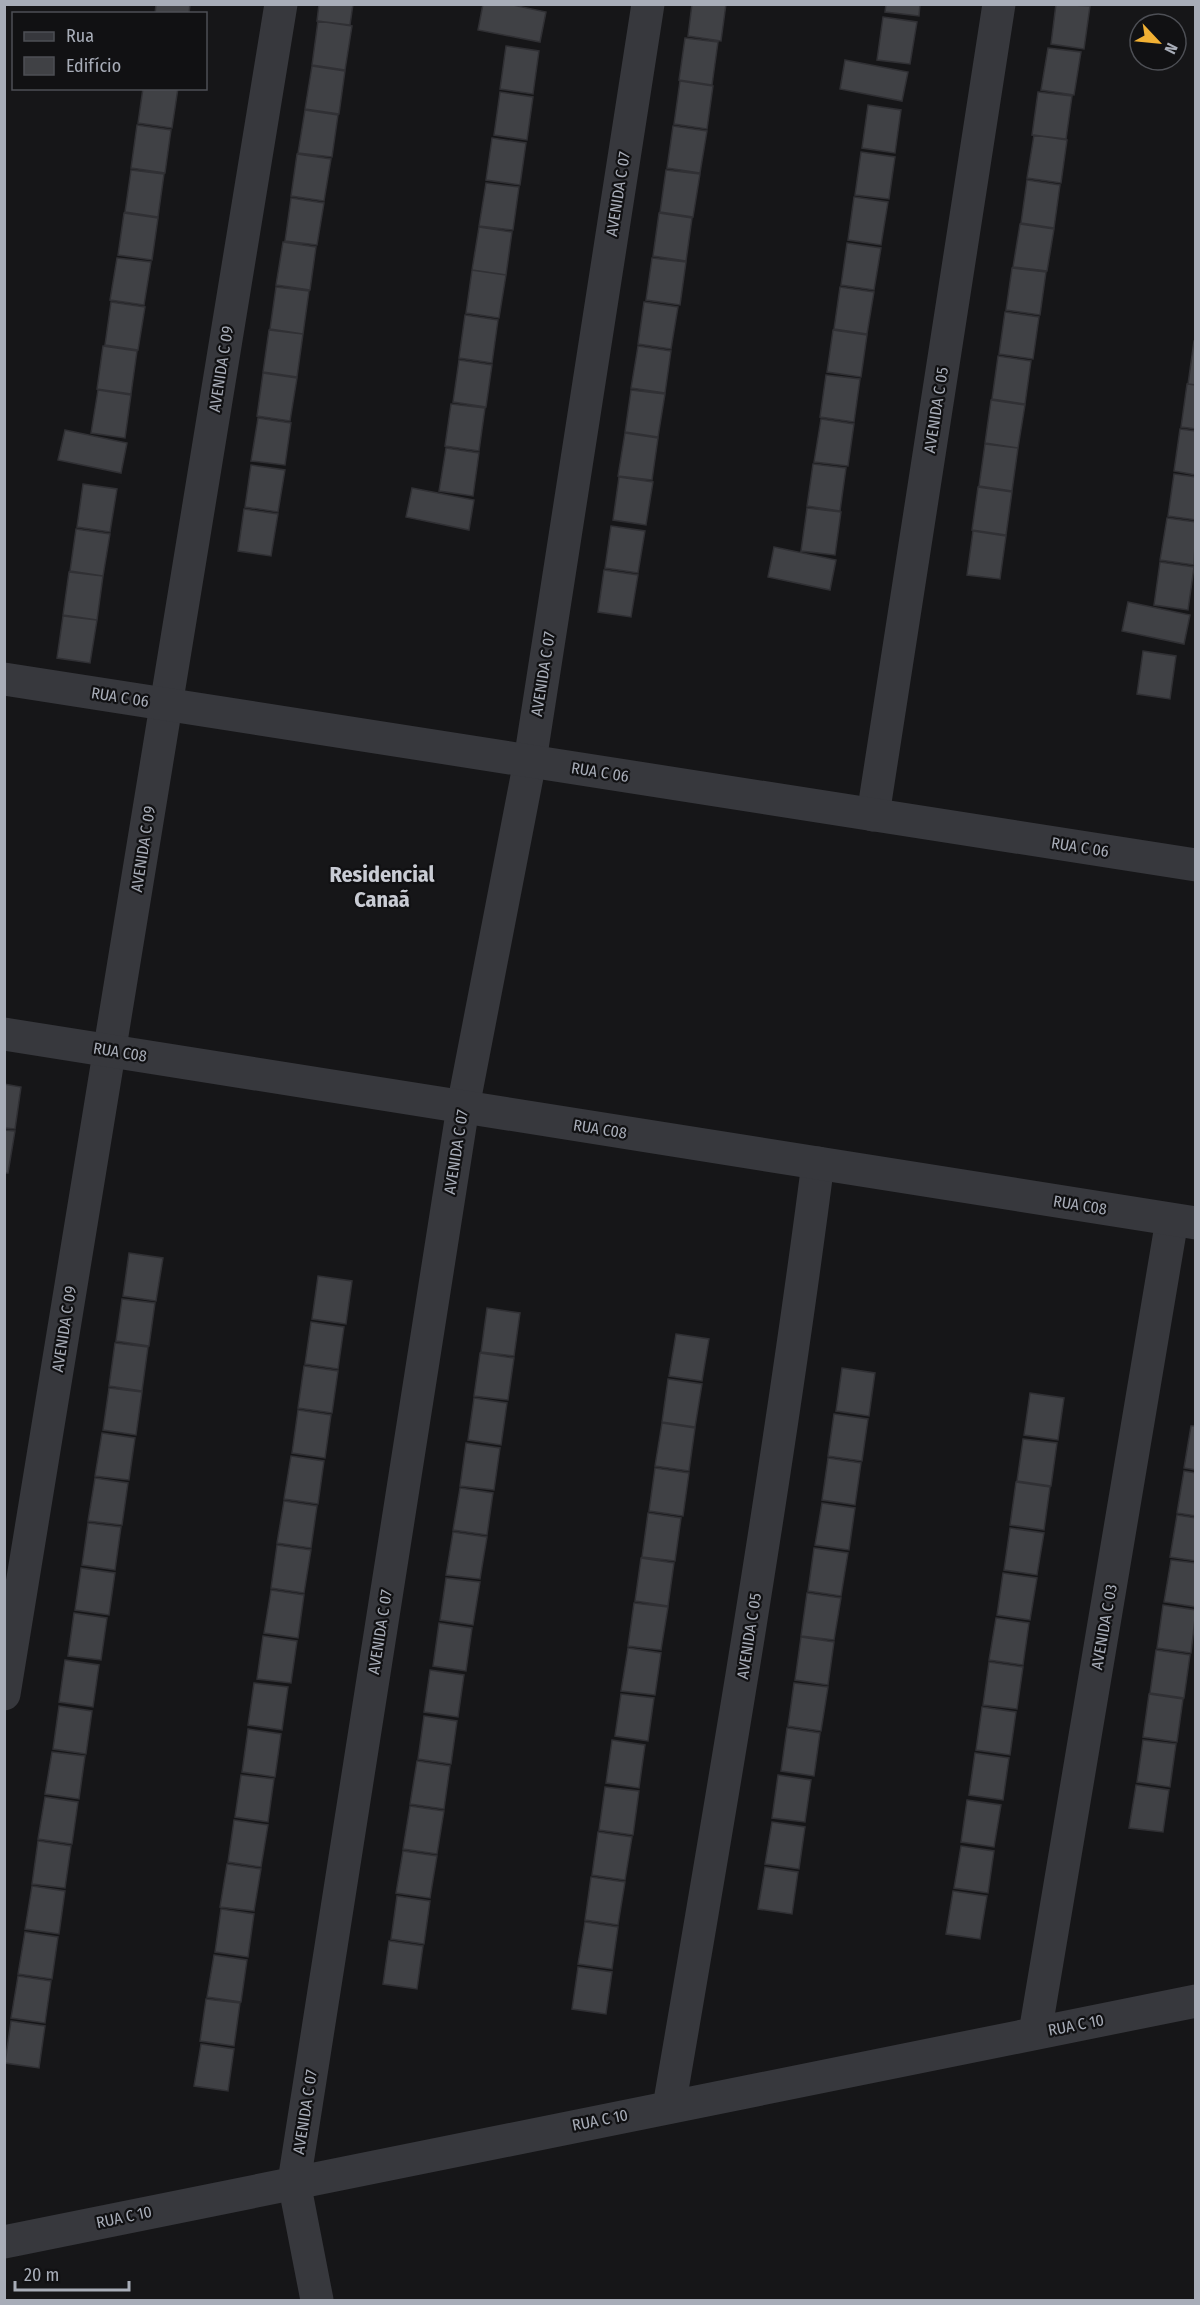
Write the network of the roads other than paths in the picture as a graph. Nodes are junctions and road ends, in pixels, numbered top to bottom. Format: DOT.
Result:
graph roads {
  1 [pos="281,4"];
  2 [pos="648,4"];
  3 [pos="999,4"];
  4 [pos="4,679"];
  5 [pos="167,704"];
  6 [pos="530,761"];
  7 [pos="873,815"];
  8 [pos="1196,865"];
  9 [pos="4,1034"];
  10 [pos="110,1051"];
  11 [pos="463,1107"];
  12 [pos="818,1163"];
  13 [pos="1184,1222"];
  14 [pos="4,1694"];
  15 [pos="1196,2001"];
  16 [pos="1035,2033"];
  17 [pos="669,2107"];
  18 [pos="294,2182"];
  19 [pos="4,2242"];
  20 [pos="317,2301"];
  1 -- 5 [label="street, AVENIDA C 09"];
  2 -- 6 [label="street, AVENIDA C 07"];
  3 -- 7 [label="street, AVENIDA C 05"];
  4 -- 5 [label="street, RUA C 06"];
  5 -- 6 [label="street, RUA C 06"];
  5 -- 10 [label="street, AVENIDA C 09"];
  6 -- 7 [label="street, RUA C 06"];
  6 -- 11 [label="street, AVENIDA C 07"];
  7 -- 8 [label="street, RUA C 06"];
  9 -- 10 [label="street, RUA C08"];
  10 -- 11 [label="street, RUA C08"];
  10 -- 14 [label="street, AVENIDA C 09"];
  11 -- 12 [label="street, RUA C08"];
  11 -- 18 [label="street, AVENIDA C 07"];
  12 -- 13 [label="street, RUA C08"];
  12 -- 17 [label="street, AVENIDA C 05"];
  13 -- 16 [label="street, AVENIDA C 03"];
  15 -- 16 [label="street, RUA C 10"];
  16 -- 17 [label="street, RUA C 10"];
  17 -- 18 [label="street, RUA C 10"];
  18 -- 19 [label="street, RUA C 10"];
  18 -- 20 [label="street, AVENIDA C 07"];
}
